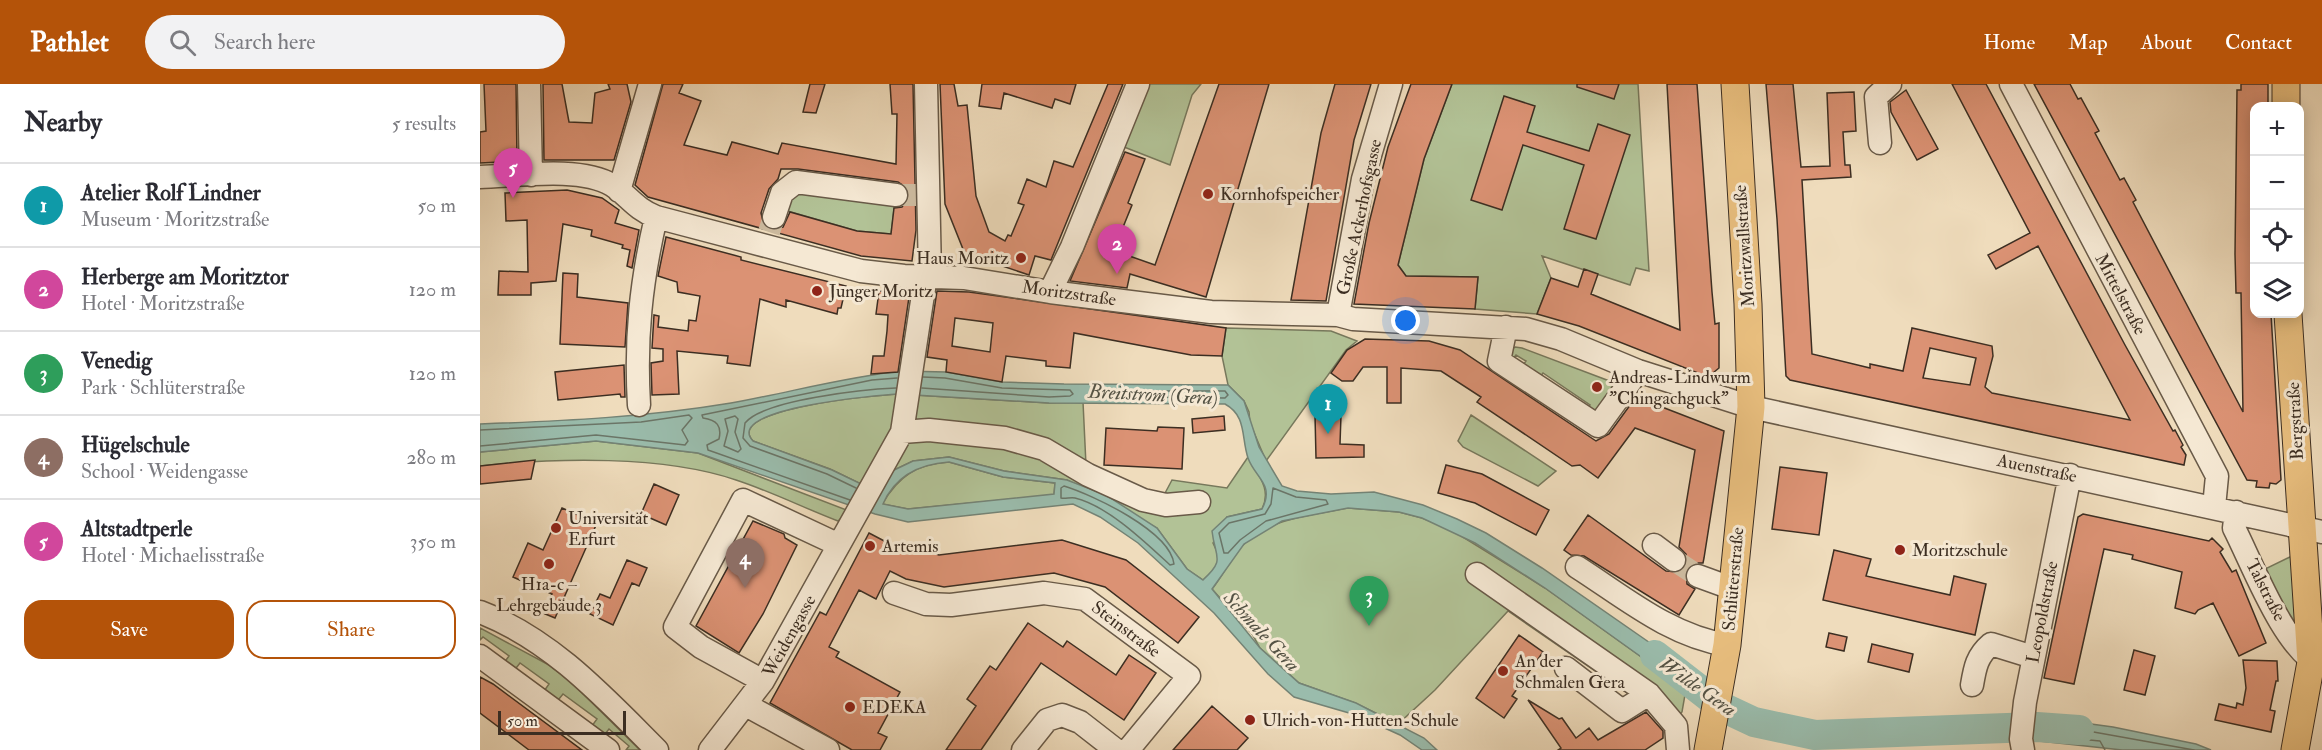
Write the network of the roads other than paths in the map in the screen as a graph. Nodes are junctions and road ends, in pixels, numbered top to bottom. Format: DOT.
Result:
graph roads {
  1 [pos="529,84"];
  2 [pos="926,84"];
  3 [pos="1138,84"];
  4 [pos="1391,84"];
  5 [pos="1735,84"];
  6 [pos="1890,84"];
  7 [pos="2011,84"];
  8 [pos="2286,84"];
  9 [pos="648,85"];
  10 [pos="2286,102"];
  11 [pos="1880,143"];
  12 [pos="531,175"];
  13 [pos="480,177"];
  14 [pos="618,191"];
  15 [pos="896,195"];
  16 [pos="648,214"];
  17 [pos="769,231"];
  18 [pos="928,275"];
  19 [pos="1050,292"];
  20 [pos="1338,315"];
  21 [pos="2288,318"];
  22 [pos="1506,327"];
  23 [pos="1638,371"];
  24 [pos="639,405"];
  25 [pos="1750,407"];
  26 [pos="902,432"];
  27 [pos="2070,475"];
  28 [pos="1199,502"];
  29 [pos="2214,507"];
  30 [pos="2236,512"];
  31 [pos="2311,530"];
  32 [pos="1654,544"];
  33 [pos="839,545"];
  34 [pos="1674,560"];
  35 [pos="1577,567"];
  36 [pos="1477,574"];
  37 [pos="1698,576"];
  38 [pos="1731,588"];
  39 [pos="894,593"];
  40 [pos="480,612"];
  41 [pos="1727,645"];
  42 [pos="480,656"];
  43 [pos="2033,657"];
  44 [pos="2317,664"];
  45 [pos="1566,668"];
  46 [pos="763,681"];
  47 [pos="1972,685"];
  48 [pos="1649,694"];
  49 [pos="746,705"];
  50 [pos="2022,744"];
  51 [pos="608,750"];
  52 [pos="657,750"];
  53 [pos="710,750"];
  54 [pos="828,750"];
  55 [pos="1023,750"];
  56 [pos="1116,750"];
  57 [pos="1128,750"];
  58 [pos="1678,750"];
  59 [pos="1708,750"];
  60 [pos="2295,750"];
  1 -- 12 [label="street"];
  2 -- 18 [label="street"];
  3 -- 19 [label="street"];
  4 -- 20 [label="street, Große Ackerhofsgasse"];
  5 -- 25 [label="main road, Moritzwallstraße"];
  6 -- 11 [label="street"];
  7 -- 29 [label="street, Mittelstraße"];
  8 -- 10 [label="main road"];
  9 -- 14 [label="street"];
  12 -- 13 [label="street"];
  12 -- 14 [label="street"];
  14 -- 16 [label="street"];
  15 -- 17 [label="street"];
  16 -- 17 [label="street, Moritzstraße"];
  16 -- 24 [label="street"];
  17 -- 18 [label="street, Moritzstraße"];
  18 -- 19 [label="street, Moritzstraße"];
  18 -- 26 [label="street"];
  19 -- 20 [label="street, Moritzstraße"];
  20 -- 22 [label="street, Moritzstraße"];
  21 -- 31 [label="main road, Bergstraße"];
  22 -- 23 [label="street, Moritzstraße"];
  22 -- 23 [label="street"];
  23 -- 25 [label="street, Moritzstraße"];
  25 -- 27 [label="street, Auenstraße"];
  25 -- 38 [label="main road, Schlüterstraße"];
  26 -- 28 [label="street"];
  26 -- 33 [label="street, Weidengasse"];
  27 -- 29 [label="street, Auenstraße"];
  27 -- 43 [label="street, Leopoldstraße"];
  29 -- 30 [label="street, Auenstraße"];
  30 -- 31 [label="street, Auenstraße"];
  30 -- 44 [label="street, Talstraße"];
  31 -- 44 [label="main road, Talstraße"];
  32 -- 34 [label="street"];
  33 -- 46 [label="street, Weidengasse"];
  33 -- 46 [label="street"];
  35 -- 41 [label="street"];
  36 -- 48 [label="street"];
  37 -- 38 [label="street"];
  38 -- 41 [label="main road, Schlüterstraße"];
  39 -- 57 [label="street, Steinstraße"];
  40 -- 52 [label="street"];
  41 -- 59 [label="main road, Schlüterstraße"];
  42 -- 51 [label="street"];
  43 -- 47 [label="street"];
  43 -- 50 [label="street, Leopoldstraße"];
  44 -- 60 [label="main road, Talstraße"];
  45 -- 48 [label="street"];
  46 -- 49 [label="street, Weidengasse"];
  48 -- 58 [label="street"];
  49 -- 53 [label="street, Weidengasse"];
  49 -- 54 [label="street"];
  55 -- 56 [label="street"];
}
